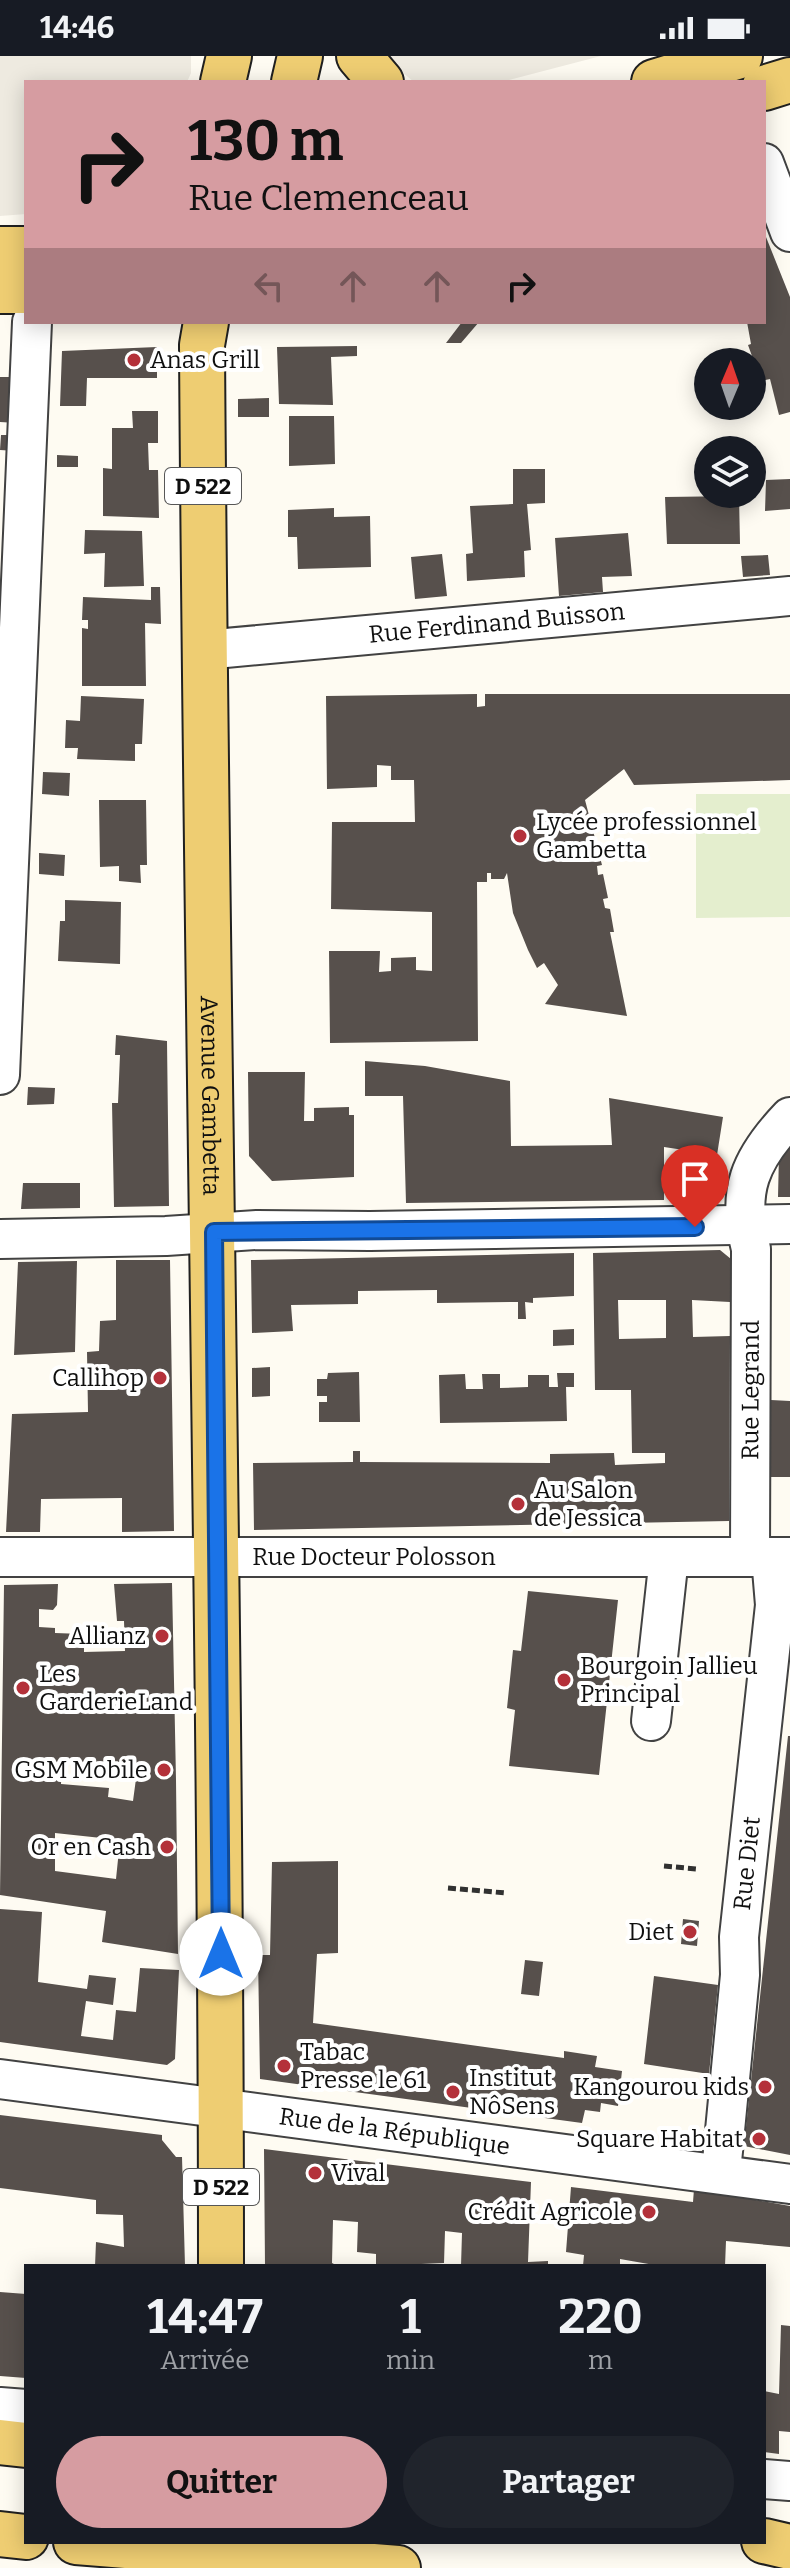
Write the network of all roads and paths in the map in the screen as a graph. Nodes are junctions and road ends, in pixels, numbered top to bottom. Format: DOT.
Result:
graph roads {
  1 [pos="229,56"];
  2 [pos="300,56"];
  3 [pos="359,56"];
  4 [pos="730,67"];
  5 [pos="223,80"];
  6 [pos="294,80"];
  7 [pos="379,80"];
  8 [pos="664,80"];
  9 [pos="790,80"];
  10 [pos="766,87"];
  11 [pos="766,168"];
  12 [pos="790,232"];
  13 [pos="0,249"];
  14 [pos="24,249"];
  15 [pos="0,291"];
  16 [pos="24,291"];
  17 [pos="206,324"];
  18 [pos="21,333"];
  19 [pos="790,596"];
  20 [pos="204,650"];
  21 [pos="0,1075"];
  22 [pos="790,1117"];
  23 [pos="790,1224"];
  24 [pos="745,1225"];
  25 [pos="214,1232"];
  26 [pos="0,1239"];
  27 [pos="0,1557"];
  28 [pos="669,1557"];
  29 [pos="770,1557"];
  30 [pos="217,1558"];
  31 [pos="651,1721"];
  32 [pos="664,1866"];
  33 [pos="697,1869"];
  34 [pos="448,1888"];
  35 [pos="506,1893"];
  36 [pos="0,2079"];
  37 [pos="220,2108"];
  38 [pos="721,2172"];
  39 [pos="790,2184"];
  40 [pos="221,2264"];
  41 [pos="0,2407"];
  42 [pos="24,2409"];
  43 [pos="0,2442"];
  44 [pos="24,2445"];
  45 [pos="766,2479"];
  46 [pos="790,2481"];
  47 [pos="0,2534"];
  48 [pos="24,2537"];
  49 [pos="766,2541"];
  50 [pos="101,2544"];
  51 [pos="790,2547"];
  52 [pos="238,2555"];
  53 [pos="398,2568"];
  1 -- 5 [label="main road"];
  2 -- 6 [label="main road"];
  3 -- 7 [label="main road"];
  4 -- 8 [label="main road"];
  9 -- 10 [label="main road"];
  11 -- 12 [label="street"];
  13 -- 14 [label="main road"];
  15 -- 16 [label="main road"];
  17 -- 20 [label="main road, Avenue Gambetta / D 522"];
  18 -- 21 [label="street"];
  19 -- 20 [label="street, Rue Ferdinand Buisson"];
  20 -- 25 [label="main road, Avenue Gambetta / D 522"];
  22 -- 24 [label="street, Rue Legrand"];
  23 -- 24 [label="street"];
  24 -- 25 [label="street"];
  24 -- 29 [label="street, Rue Legrand"];
  25 -- 26 [label="street"];
  25 -- 30 [label="main road, Avenue Gambetta / D 522"];
  27 -- 30 [label="street, Rue Docteur Polosson"];
  28 -- 29 [label="street, Rue Docteur Polosson"];
  28 -- 30 [label="street, Rue Docteur Polosson"];
  28 -- 31 [label="street"];
  29 -- 38 [label="street, Rue Diet"];
  30 -- 37 [label="main road, Avenue Gambetta / D 522"];
  32 -- 33 [label="path"];
  34 -- 35 [label="path"];
  36 -- 37 [label="street, Rue de la République"];
  37 -- 38 [label="street, Rue de la République"];
  37 -- 40 [label="main road, D 522"];
  38 -- 39 [label="street, Rue de la République"];
  41 -- 42 [label="street"];
  43 -- 44 [label="main road"];
  45 -- 46 [label="street"];
  47 -- 48 [label="main road"];
  49 -- 51 [label="main road"];
  50 -- 52 [label="main road"];
  52 -- 53 [label="main road"];
}
